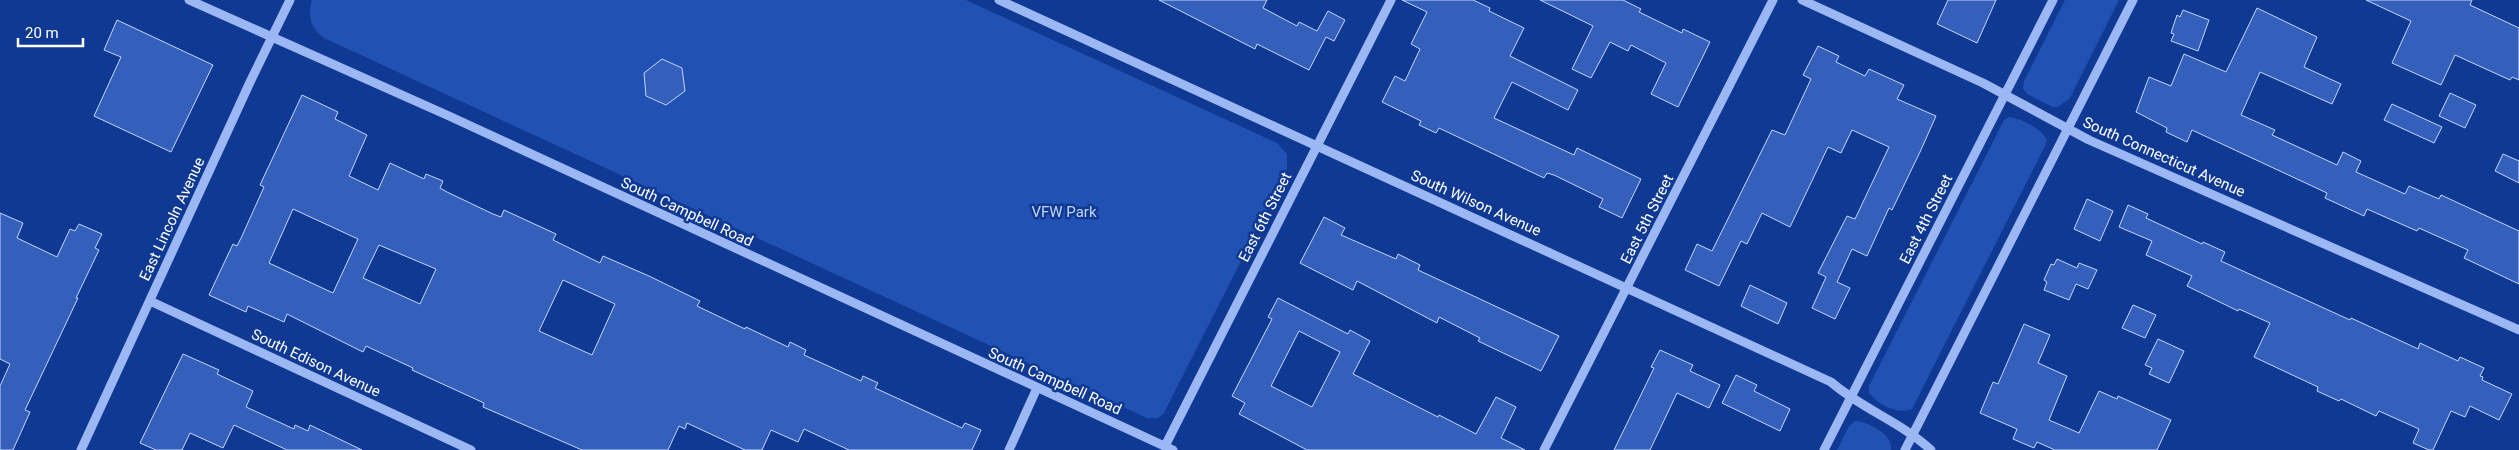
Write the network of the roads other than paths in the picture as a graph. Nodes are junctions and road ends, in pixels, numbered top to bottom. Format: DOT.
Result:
graph roads {
  1 [pos="189,0"];
  2 [pos="290,0"];
  3 [pos="999,0"];
  4 [pos="1391,0"];
  5 [pos="1773,0"];
  6 [pos="1802,0"];
  7 [pos="2053,0"];
  8 [pos="2132,0"];
  9 [pos="272,37"];
  10 [pos="2005,95"];
  11 [pos="2067,128"];
  12 [pos="1316,146"];
  13 [pos="1628,287"];
  14 [pos="150,301"];
  15 [pos="2519,330"];
  16 [pos="1037,388"];
  17 [pos="1851,399"];
  18 [pos="1913,433"];
  19 [pos="1169,448"];
  20 [pos="81,450"];
  21 [pos="471,450"];
  22 [pos="1009,450"];
  23 [pos="1544,450"];
  24 [pos="1824,450"];
  25 [pos="1904,450"];
  26 [pos="1932,450"];
  1 -- 9 [label="street, South Campbell Road"];
  2 -- 9 [label="street, East Lincoln Avenue"];
  3 -- 12 [label="street, South Wilson Avenue"];
  4 -- 12 [label="street, East 6th Street"];
  5 -- 13 [label="street, East 5th Street"];
  6 -- 10 [label="street, South Connecticut Avenue"];
  7 -- 10 [label="street, East 4th Street"];
  8 -- 11 [label="street"];
  9 -- 14 [label="street, East Lincoln Avenue"];
  9 -- 16 [label="street, South Campbell Road"];
  10 -- 11 [label="street, South Connecticut Avenue"];
  10 -- 17 [label="street, East 4th Street"];
  11 -- 15 [label="street, South Connecticut Avenue"];
  11 -- 18 [label="street"];
  12 -- 13 [label="street, South Wilson Avenue"];
  12 -- 19 [label="street, East 6th Street"];
  13 -- 17 [label="street, South Wilson Avenue"];
  13 -- 23 [label="street, East 5th Street"];
  14 -- 20 [label="street, East Lincoln Avenue"];
  14 -- 21 [label="street, South Edison Avenue"];
  16 -- 19 [label="street, South Campbell Road"];
  16 -- 22 [label="street"];
  17 -- 18 [label="street, South Wilson Avenue"];
  17 -- 24 [label="street, East 4th Street"];
  18 -- 25 [label="street"];
  18 -- 26 [label="street, South Wilson Avenue"];
}
